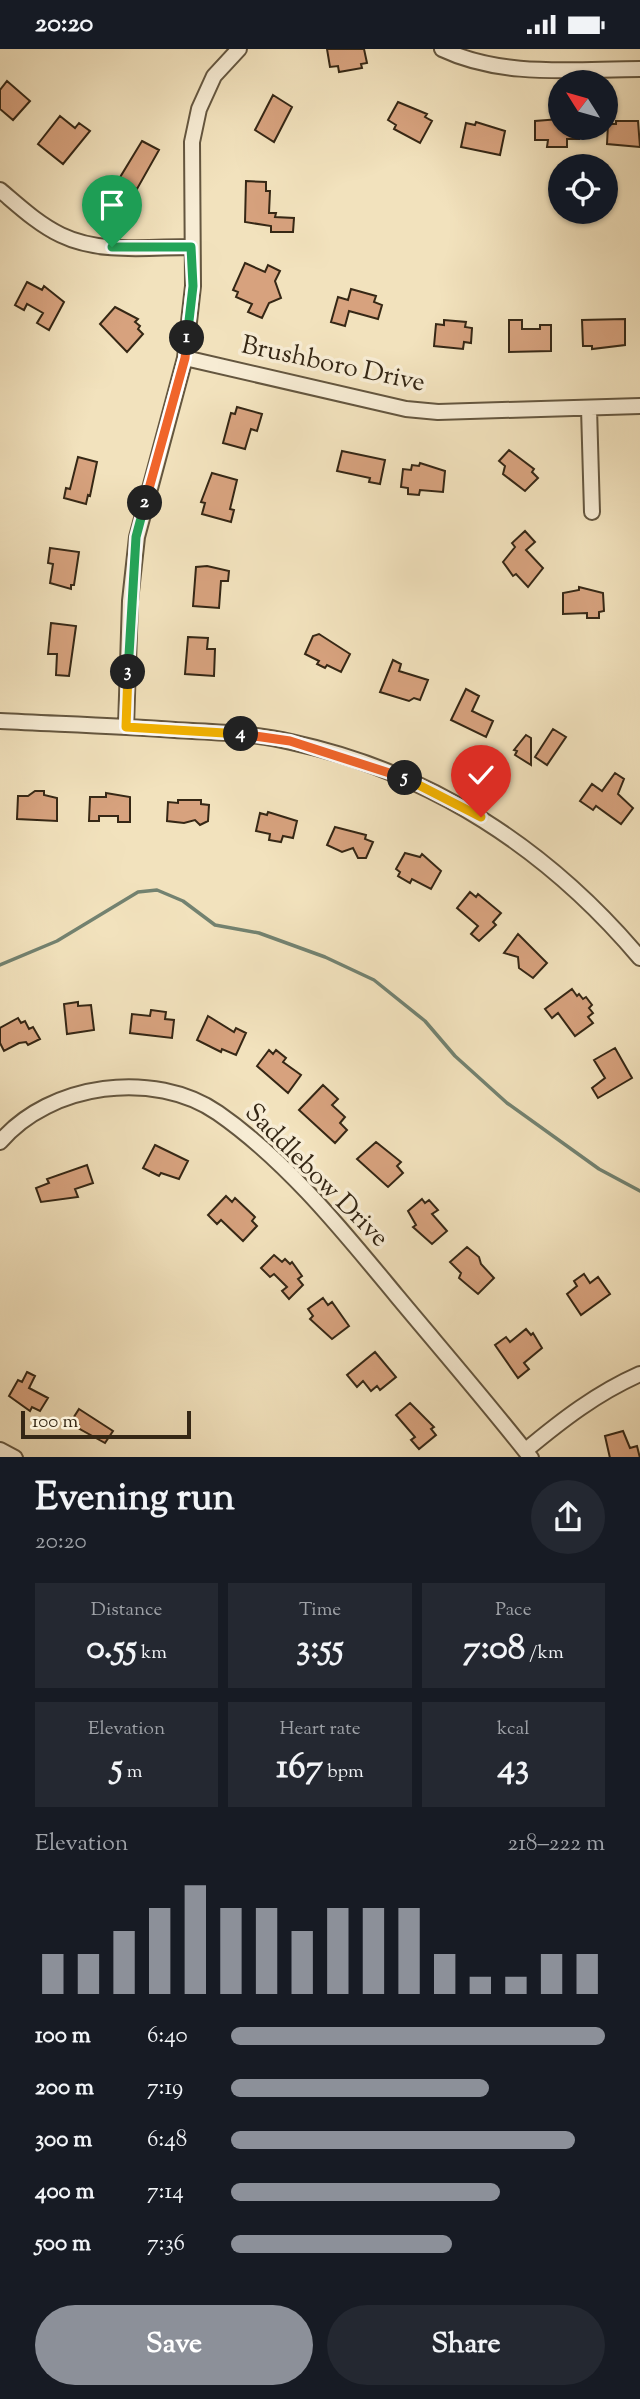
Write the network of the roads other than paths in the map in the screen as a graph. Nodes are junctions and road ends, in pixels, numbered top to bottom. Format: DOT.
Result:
graph roads {
  1 [pos="239,49"];
  2 [pos="442,49"];
  3 [pos="640,69"];
  4 [pos="0,190"];
  5 [pos="191,247"];
  6 [pos="185,358"];
  7 [pos="640,406"];
  8 [pos="589,408"];
  9 [pos="592,512"];
  10 [pos="0,721"];
  11 [pos="126,727"];
  12 [pos="640,958"];
  13 [pos="0,1142"];
  14 [pos="640,1374"];
  15 [pos="528,1454"];
  1 -- 5 [label="street"];
  2 -- 3 [label="street"];
  4 -- 5 [label="street"];
  5 -- 6 [label="street"];
  6 -- 8 [label="street, Brushboro Drive"];
  6 -- 11 [label="street"];
  7 -- 8 [label="street, Brushboro Drive"];
  8 -- 9 [label="street"];
  10 -- 11 [label="street"];
  11 -- 12 [label="street"];
  13 -- 15 [label="street, Saddlebow Drive"];
  14 -- 15 [label="street"];
}
